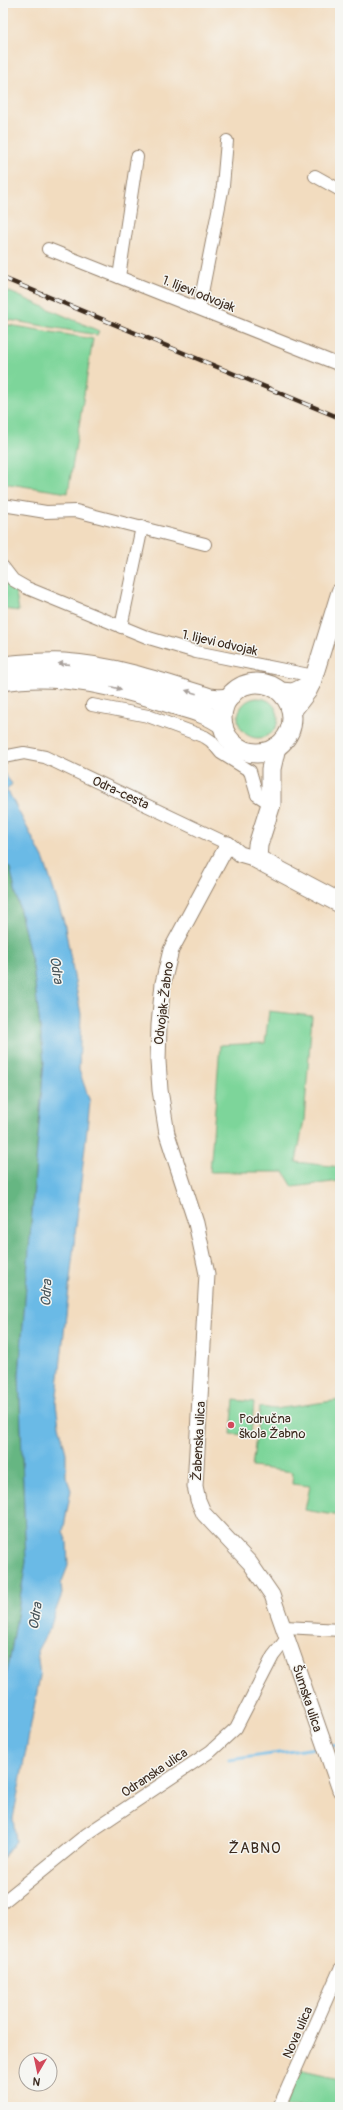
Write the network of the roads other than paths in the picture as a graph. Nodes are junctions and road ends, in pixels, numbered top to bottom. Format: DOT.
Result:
graph roads {
  1 [pos="227,141"];
  2 [pos="137,157"];
  3 [pos="315,176"];
  4 [pos="340,190"];
  5 [pos="48,249"];
  6 [pos="119,277"];
  7 [pos="199,308"];
  8 [pos="340,365"];
  9 [pos="3,506"];
  10 [pos="142,528"];
  11 [pos="205,544"];
  12 [pos="3,567"];
  13 [pos="340,592"];
  14 [pos="121,627"];
  15 [pos="3,666"];
  16 [pos="313,679"];
  17 [pos="3,682"];
  18 [pos="280,691"];
  19 [pos="229,698"];
  20 [pos="92,705"];
  21 [pos="292,712"];
  22 [pos="223,725"];
  23 [pos="276,747"];
  24 [pos="244,750"];
  25 [pos="7,756"];
  26 [pos="270,784"];
  27 [pos="271,804"];
  28 [pos="228,844"];
  29 [pos="257,859"];
  30 [pos="340,903"];
  31 [pos="179,1175"];
  32 [pos="340,1630"];
  33 [pos="286,1632"];
  34 [pos="340,1790"];
  35 [pos="3,1902"];
  36 [pos="340,1969"];
  37 [pos="279,2107"];
  1 -- 7 [label="street"];
  2 -- 6 [label="street"];
  3 -- 4 [label="street"];
  5 -- 6 [label="street, 1. lijevi odvojak"];
  6 -- 7 [label="street, 1. lijevi odvojak"];
  7 -- 8 [label="street, 1. lijevi odvojak"];
  9 -- 10 [label="street"];
  10 -- 11 [label="street"];
  10 -- 14 [label="street"];
  12 -- 14 [label="street, 1. lijevi odvojak"];
  13 -- 16 [label="main road"];
  14 -- 16 [label="street, 1. lijevi odvojak"];
  19 -- 15 [label="main road, one-way"];
  16 -- 18 [label="main road"];
  16 -- 21 [label="main road"];
  17 -- 22 [label="main road, one-way"];
  18 -- 19 [label="main road"];
  18 -- 21 [label="main road"];
  19 -- 22 [label="main road"];
  20 -- 27 [label="street"];
  21 -- 23 [label="main road"];
  22 -- 24 [label="main road"];
  23 -- 24 [label="main road"];
  23 -- 26 [label="main road"];
  24 -- 26 [label="main road"];
  25 -- 28 [label="street, Odra-cesta"];
  26 -- 27 [label="main road"];
  27 -- 29 [label="main road"];
  28 -- 29 [label="street, Odra-cesta"];
  28 -- 31 [label="street, Odvojak-Žabno"];
  29 -- 30 [label="main road, Odra-cesta"];
  31 -- 33 [label="street, Žabenska ulica"];
  32 -- 33 [label="street"];
  33 -- 34 [label="street, Šumska ulica"];
  33 -- 35 [label="street, Odranska ulica"];
  36 -- 37 [label="street, Nova ulica"];
}
